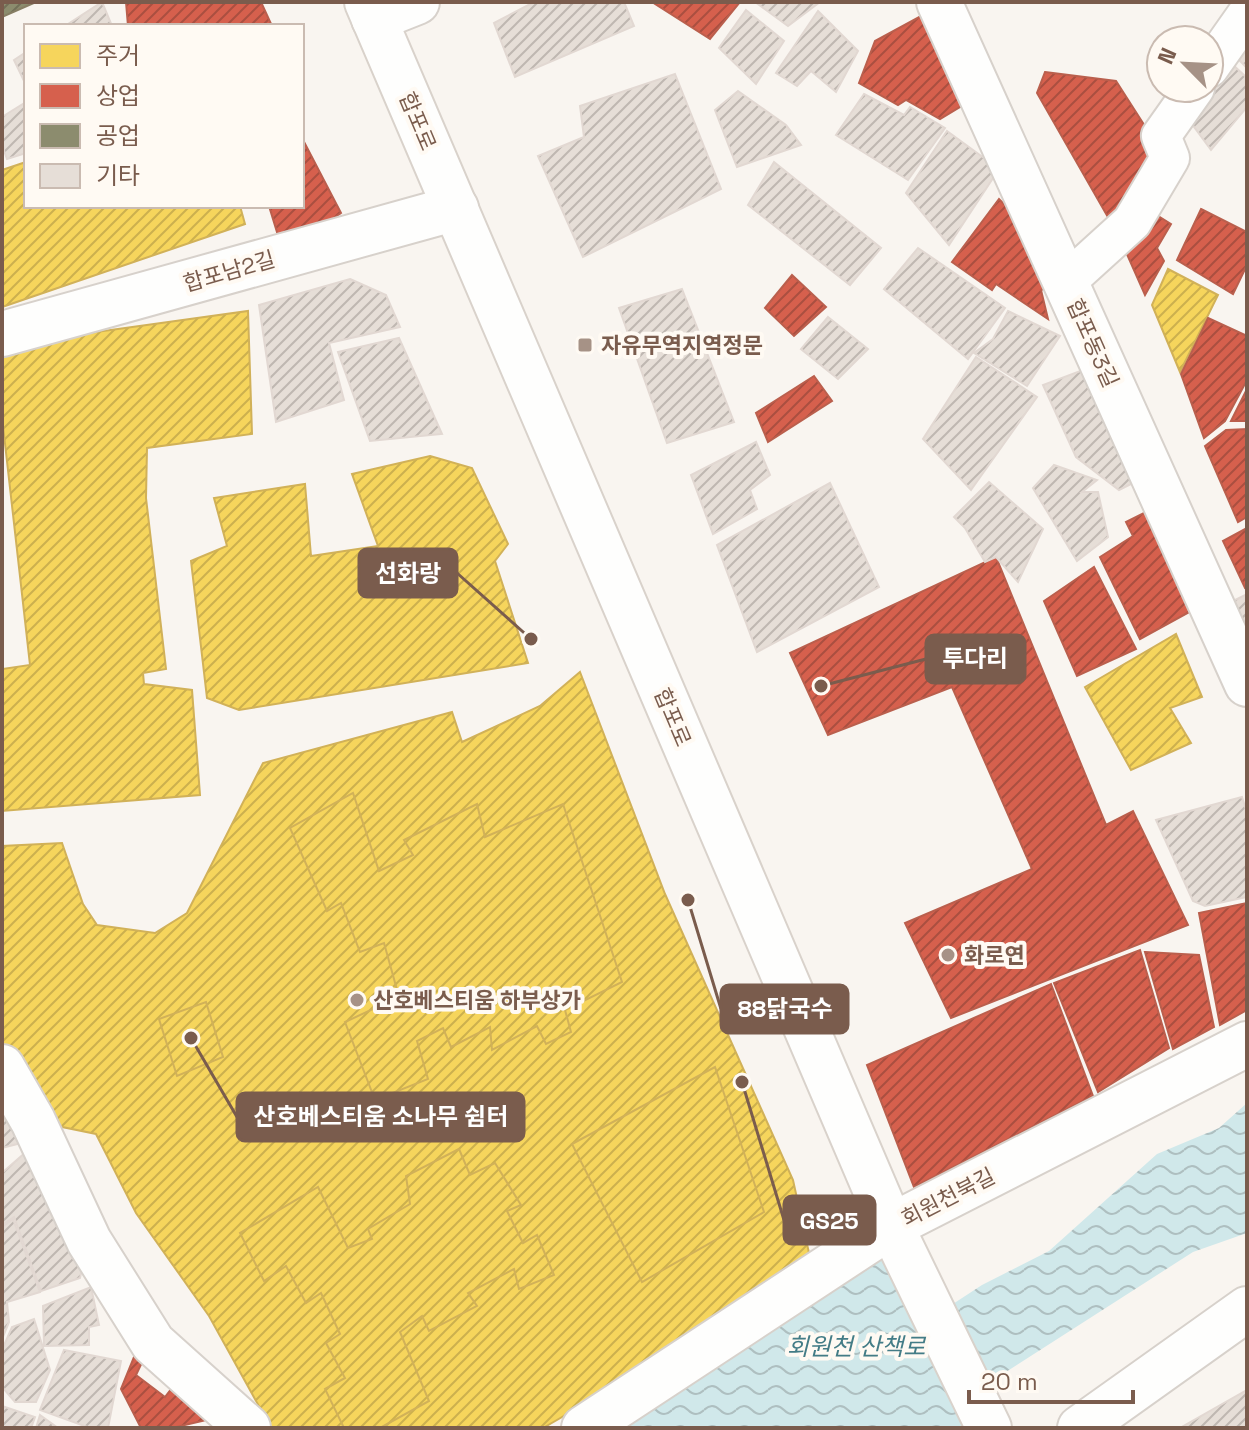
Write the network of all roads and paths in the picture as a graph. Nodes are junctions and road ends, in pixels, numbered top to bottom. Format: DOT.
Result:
graph roads {
  1 [pos="417,2"];
  2 [pos="939,2"];
  3 [pos="370,10"];
  4 [pos="1247,14"];
  5 [pos="1225,45"];
  6 [pos="1184,104"];
  7 [pos="456,208"];
  8 [pos="1066,282"];
  9 [pos="2,334"];
  10 [pos="1247,684"];
  11 [pos="1247,1044"];
  12 [pos="3,1070"];
  13 [pos="891,1226"];
  14 [pos="1247,1309"];
  15 [pos="248,1428"];
  16 [pos="584,1428"];
  17 [pos="989,1428"];
  18 [pos="1080,1428"];
  1 -- 3 [label="street"];
  2 -- 8 [label="street, 합포동3길"];
  3 -- 7 [label="street, 합포로"];
  4 -- 5 [label="street"];
  6 -- 8 [label="street"];
  7 -- 9 [label="street, 합포남2길"];
  7 -- 13 [label="street, 합포로"];
  8 -- 10 [label="street, 합포동3길"];
  11 -- 13 [label="street, 회원천북길"];
  12 -- 15 [label="street"];
  13 -- 16 [label="street, 회원천북길"];
  13 -- 17 [label="street, 합포로"];
  14 -- 18 [label="street"];
}
